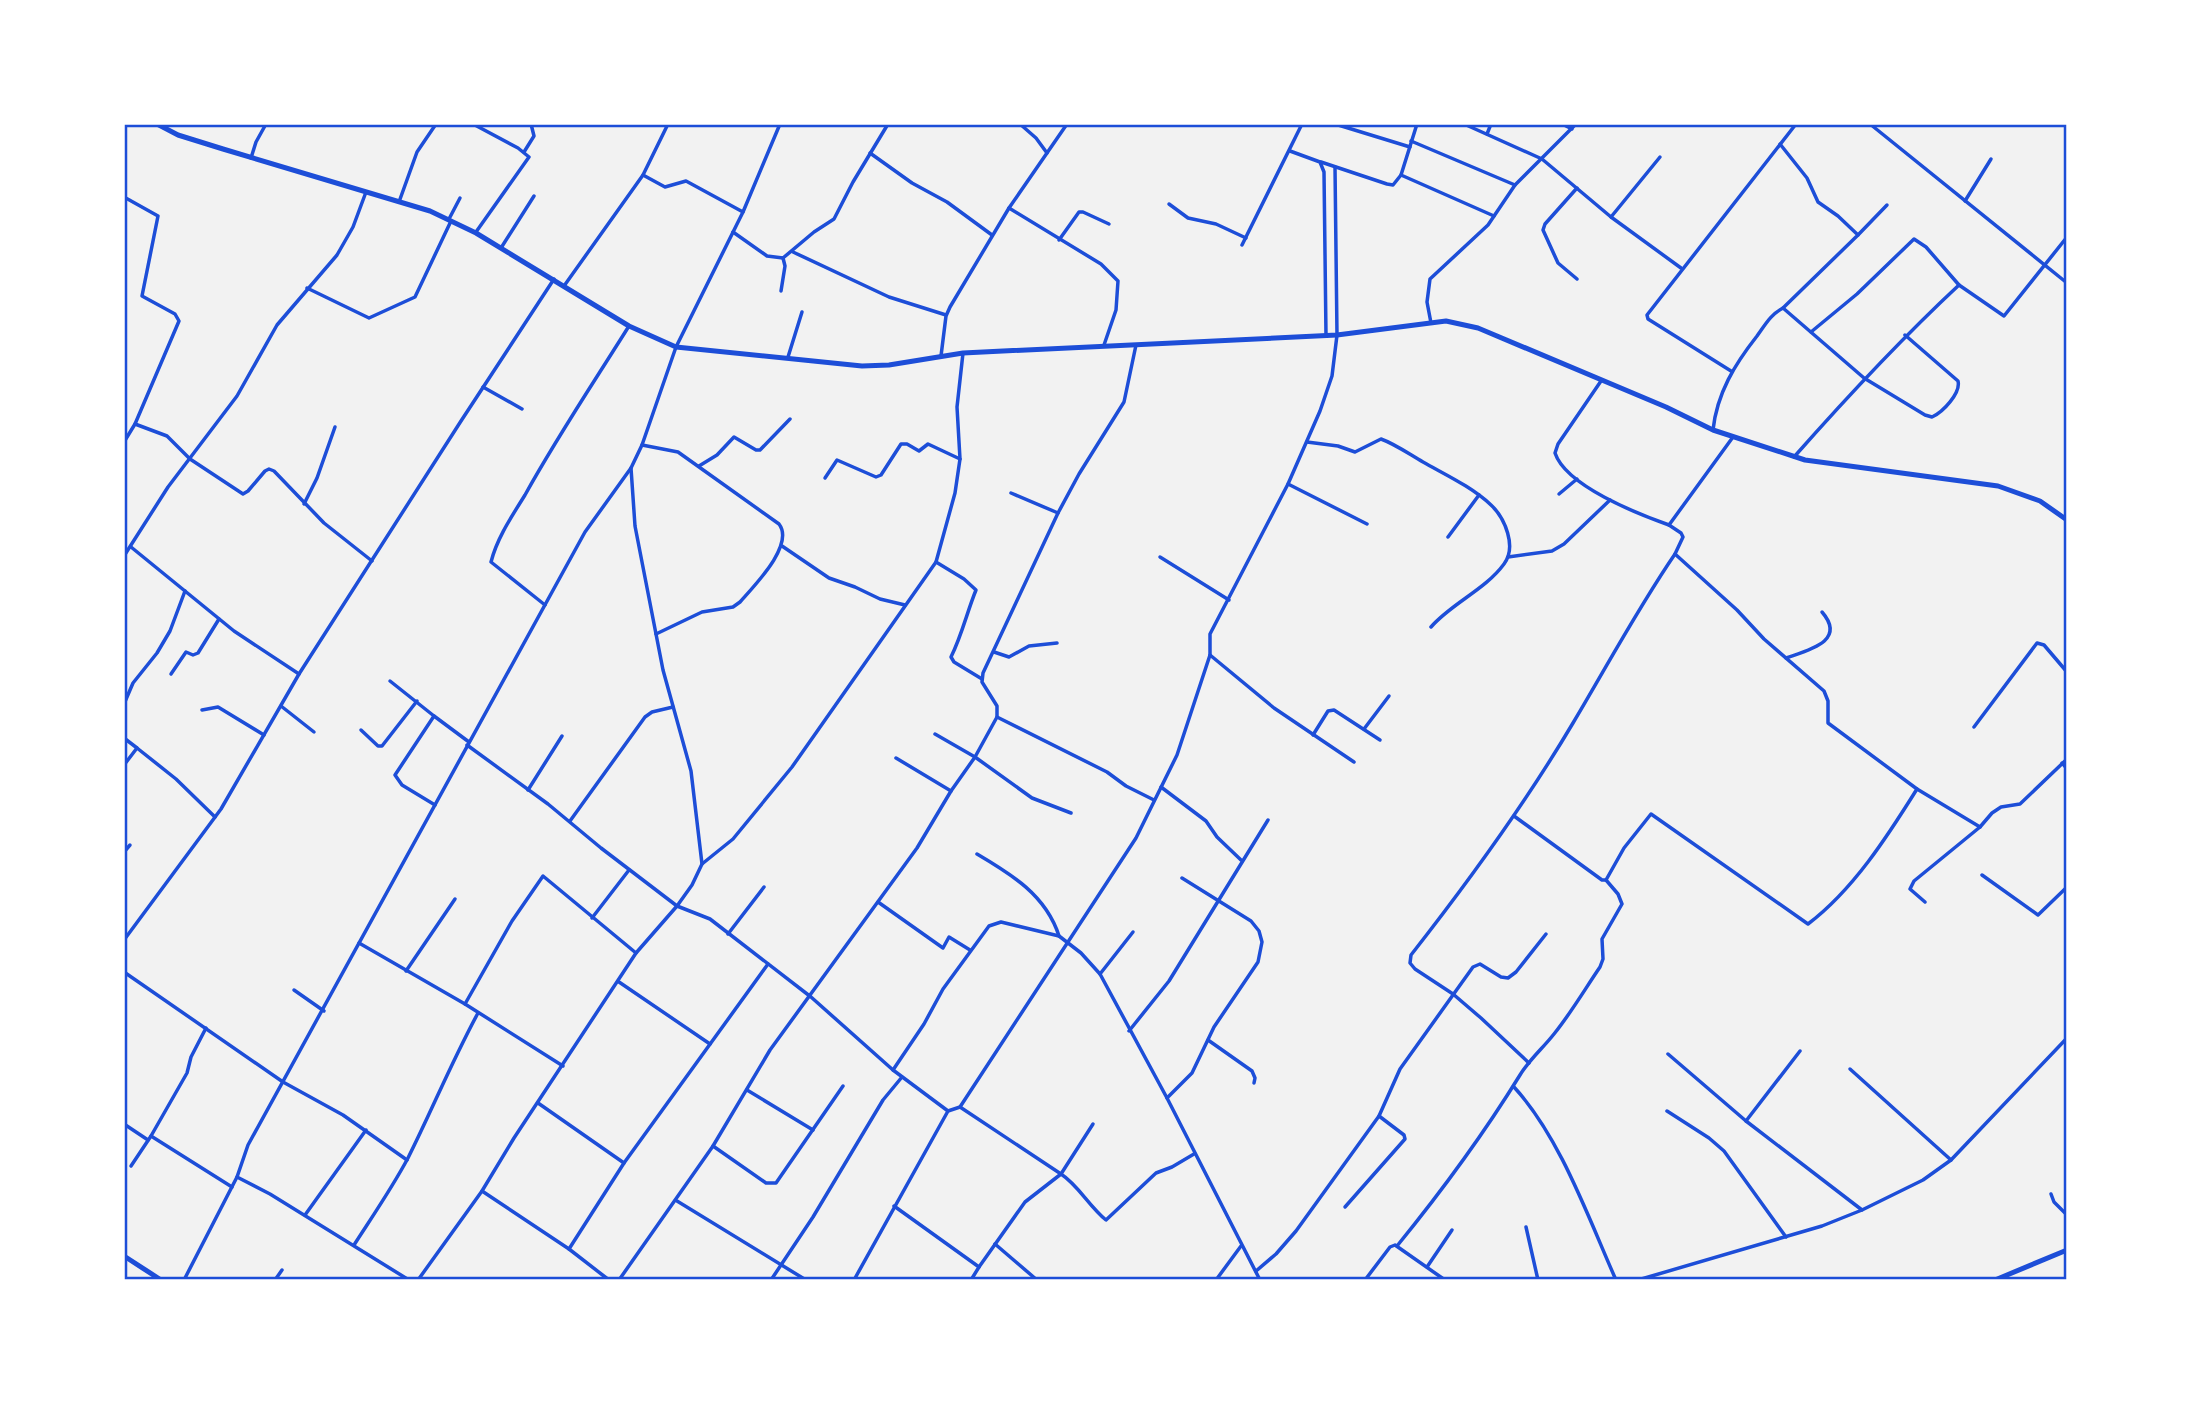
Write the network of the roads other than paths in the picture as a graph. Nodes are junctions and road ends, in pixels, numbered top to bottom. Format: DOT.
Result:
graph roads {
  1 [pos="157,124"];
  2 [pos="266,124"];
  3 [pos="436,124"];
  4 [pos="472,124"];
  5 [pos="531,124"];
  6 [pos="667,124"];
  7 [pos="780,124"];
  8 [pos="888,124"];
  9 [pos="1020,124"];
  10 [pos="1067,124"];
  11 [pos="1302,124"];
  12 [pos="1335,124"];
  13 [pos="1417,124"];
  14 [pos="1464,124"];
  15 [pos="1491,124"];
  16 [pos="1562,124"];
  17 [pos="1576,124"];
  18 [pos="1796,124"];
  19 [pos="1870,124"];
  20 [pos="1572,129"];
  21 [pos="1487,134"];
  22 [pos="1410,144"];
  23 [pos="1780,144"];
  24 [pos="1290,151"];
  25 [pos="524,152"];
  26 [pos="870,153"];
  27 [pos="1047,153"];
  28 [pos="1660,157"];
  29 [pos="251,158"];
  30 [pos="1542,159"];
  31 [pos="1991,159"];
  32 [pos="1320,162"];
  33 [pos="1335,167"];
  34 [pos="643,175"];
  35 [pos="1401,175"];
  36 [pos="1515,185"];
  37 [pos="1577,188"];
  38 [pos="367,191"];
  39 [pos="534,196"];
  40 [pos="124,197"];
  41 [pos="460,198"];
  42 [pos="1965,201"];
  43 [pos="399,202"];
  44 [pos="1169,204"];
  45 [pos="1887,205"];
  46 [pos="1009,208"];
  47 [pos="743,212"];
  48 [pos="1494,216"];
  49 [pos="1611,217"];
  50 [pos="450,220"];
  51 [pos="1110,224"];
  52 [pos="733,232"];
  53 [pos="476,233"];
  54 [pos="992,235"];
  55 [pos="1858,235"];
  56 [pos="2067,237"];
  57 [pos="1246,238"];
  58 [pos="1059,240"];
  59 [pos="1242,245"];
  60 [pos="501,248"];
  61 [pos="793,252"];
  62 [pos="783,258"];
  63 [pos="2044,264"];
  64 [pos="1681,268"];
  65 [pos="554,279"];
  66 [pos="1577,279"];
  67 [pos="2067,283"];
  68 [pos="1959,285"];
  69 [pos="564,286"];
  70 [pos="307,288"];
  71 [pos="781,291"];
  72 [pos="1783,308"];
  73 [pos="802,312"];
  74 [pos="946,316"];
  75 [pos="1431,323"];
  76 [pos="629,326"];
  77 [pos="1811,332"];
  78 [pos="1326,335"];
  79 [pos="1337,335"];
  80 [pos="1905,335"];
  81 [pos="1104,345"];
  82 [pos="1136,345"];
  83 [pos="676,347"];
  84 [pos="963,353"];
  85 [pos="941,356"];
  86 [pos="788,357"];
  87 [pos="1731,371"];
  88 [pos="1864,378"];
  89 [pos="1601,381"];
  90 [pos="483,387"];
  91 [pos="523,409"];
  92 [pos="790,419"];
  93 [pos="135,424"];
  94 [pos="335,427"];
  95 [pos="1713,430"];
  96 [pos="1733,437"];
  97 [pos="124,442"];
  98 [pos="1307,442"];
  99 [pos="642,444"];
  100 [pos="1794,457"];
  101 [pos="190,459"];
  102 [pos="960,459"];
  103 [pos="699,466"];
  104 [pos="631,468"];
  105 [pos="825,478"];
  106 [pos="1577,479"];
  107 [pos="1288,484"];
  108 [pos="1011,493"];
  109 [pos="1559,494"];
  110 [pos="1479,495"];
  111 [pos="1609,500"];
  112 [pos="304,504"];
  113 [pos="1058,513"];
  114 [pos="2067,520"];
  115 [pos="1367,524"];
  116 [pos="1669,525"];
  117 [pos="1448,537"];
  118 [pos="782,546"];
  119 [pos="131,547"];
  120 [pos="1675,554"];
  121 [pos="124,556"];
  122 [pos="1160,557"];
  123 [pos="1508,557"];
  124 [pos="372,561"];
  125 [pos="936,562"];
  126 [pos="185,591"];
  127 [pos="1229,600"];
  128 [pos="545,605"];
  129 [pos="905,605"];
  130 [pos="1822,612"];
  131 [pos="219,619"];
  132 [pos="1431,627"];
  133 [pos="656,634"];
  134 [pos="1057,643"];
  135 [pos="994,652"];
  136 [pos="1210,655"];
  137 [pos="1786,658"];
  138 [pos="2067,672"];
  139 [pos="171,674"];
  140 [pos="299,674"];
  141 [pos="982,679"];
  142 [pos="390,681"];
  143 [pos="1389,696"];
  144 [pos="417,701"];
  145 [pos="124,704"];
  146 [pos="281,706"];
  147 [pos="673,707"];
  148 [pos="202,710"];
  149 [pos="434,716"];
  150 [pos="997,717"];
  151 [pos="1974,727"];
  152 [pos="1364,729"];
  153 [pos="361,730"];
  154 [pos="314,732"];
  155 [pos="934,734"];
  156 [pos="1313,734"];
  157 [pos="264,735"];
  158 [pos="562,736"];
  159 [pos="124,738"];
  160 [pos="1380,740"];
  161 [pos="468,743"];
  162 [pos="137,748"];
  163 [pos="975,757"];
  164 [pos="896,758"];
  165 [pos="2067,759"];
  166 [pos="1354,762"];
  167 [pos="2062,763"];
  168 [pos="124,765"];
  169 [pos="2067,769"];
  170 [pos="1161,787"];
  171 [pos="1917,789"];
  172 [pos="528,790"];
  173 [pos="951,791"];
  174 [pos="1154,800"];
  175 [pos="436,806"];
  176 [pos="1071,813"];
  177 [pos="1514,816"];
  178 [pos="215,817"];
  179 [pos="1268,820"];
  180 [pos="570,821"];
  181 [pos="1980,827"];
  182 [pos="130,845"];
  183 [pos="124,852"];
  184 [pos="977,854"];
  185 [pos="1241,860"];
  186 [pos="702,864"];
  187 [pos="629,870"];
  188 [pos="1982,875"];
  189 [pos="1182,878"];
  190 [pos="1606,880"];
  191 [pos="764,887"];
  192 [pos="2067,887"];
  193 [pos="455,899"];
  194 [pos="1218,900"];
  195 [pos="878,902"];
  196 [pos="1925,902"];
  197 [pos="677,906"];
  198 [pos="592,918"];
  199 [pos="1133,932"];
  200 [pos="1546,933"];
  201 [pos="727,934"];
  202 [pos="1059,936"];
  203 [pos="124,940"];
  204 [pos="1068,942"];
  205 [pos="359,943"];
  206 [pos="970,950"];
  207 [pos="636,953"];
  208 [pos="768,964"];
  209 [pos="405,971"];
  210 [pos="124,972"];
  211 [pos="1100,974"];
  212 [pos="618,982"];
  213 [pos="294,990"];
  214 [pos="1453,994"];
  215 [pos="811,997"];
  216 [pos="465,1004"];
  217 [pos="324,1011"];
  218 [pos="478,1013"];
  219 [pos="206,1028"];
  220 [pos="1129,1031"];
  221 [pos="2067,1038"];
  222 [pos="1208,1040"];
  223 [pos="710,1044"];
  224 [pos="1800,1051"];
  225 [pos="1668,1054"];
  226 [pos="1529,1063"];
  227 [pos="563,1066"];
  228 [pos="1850,1069"];
  229 [pos="893,1070"];
  230 [pos="902,1077"];
  231 [pos="283,1082"];
  232 [pos="1254,1083"];
  233 [pos="843,1086"];
  234 [pos="1514,1087"];
  235 [pos="747,1090"];
  236 [pos="1167,1098"];
  237 [pos="538,1103"];
  238 [pos="960,1107"];
  239 [pos="948,1111"];
  240 [pos="1667,1111"];
  241 [pos="1379,1116"];
  242 [pos="1746,1121"];
  243 [pos="124,1124"];
  244 [pos="1093,1124"];
  245 [pos="366,1130"];
  246 [pos="813,1130"];
  247 [pos="150,1138"];
  248 [pos="713,1146"];
  249 [pos="1195,1154"];
  250 [pos="407,1160"];
  251 [pos="1951,1160"];
  252 [pos="624,1163"];
  253 [pos="131,1166"];
  254 [pos="1061,1174"];
  255 [pos="237,1177"];
  256 [pos="232,1187"];
  257 [pos="482,1191"];
  258 [pos="2051,1194"];
  259 [pos="677,1200"];
  260 [pos="894,1206"];
  261 [pos="1345,1207"];
  262 [pos="1862,1210"];
  263 [pos="305,1215"];
  264 [pos="2067,1215"];
  265 [pos="1526,1227"];
  266 [pos="1452,1230"];
  267 [pos="1786,1237"];
  268 [pos="995,1244"];
  269 [pos="354,1245"];
  270 [pos="1397,1246"];
  271 [pos="1241,1247"];
  272 [pos="569,1249"];
  273 [pos="2067,1250"];
  274 [pos="124,1256"];
  275 [pos="781,1265"];
  276 [pos="979,1267"];
  277 [pos="1426,1267"];
  278 [pos="282,1270"];
  279 [pos="1256,1271"];
  280 [pos="2009,1273"];
  281 [pos="160,1280"];
  282 [pos="184,1280"];
  283 [pos="275,1280"];
  284 [pos="409,1280"];
  285 [pos="418,1280"];
  286 [pos="610,1280"];
  287 [pos="619,1280"];
  288 [pos="771,1280"];
  289 [pos="806,1280"];
  290 [pos="854,1280"];
  291 [pos="971,1280"];
  292 [pos="1037,1280"];
  293 [pos="1216,1280"];
  294 [pos="1260,1280"];
  295 [pos="1365,1280"];
  296 [pos="1445,1280"];
  297 [pos="1538,1280"];
  298 [pos="1616,1280"];
  299 [pos="1638,1280"];
  300 [pos="1995,1280"];
  301 [pos="2015,1280"];
  1 -- 29 [label="street"];
  2 -- 29 [label="street"];
  3 -- 43 [label="street"];
  4 -- 25 [label="street"];
  5 -- 25 [label="street"];
  6 -- 34 [label="street"];
  7 -- 47 [label="street"];
  8 -- 26 [label="street"];
  9 -- 27 [label="street"];
  10 -- 27 [label="street"];
  11 -- 24 [label="street"];
  12 -- 22 [label="street"];
  13 -- 22 [label="street"];
  14 -- 21 [label="street"];
  15 -- 21 [label="street"];
  16 -- 20 [label="street"];
  17 -- 20 [label="street"];
  18 -- 23 [label="street"];
  19 -- 42 [label="street"];
  20 -- 30 [label="street"];
  21 -- 30 [label="street"];
  22 -- 35 [label="street"];
  22 -- 36 [label="street"];
  23 -- 55 [label="street"];
  23 -- 64 [label="street"];
  24 -- 32 [label="street"];
  24 -- 57 [label="street"];
  25 -- 53 [label="street"];
  26 -- 54 [label="street"];
  26 -- 61 [label="street"];
  27 -- 46 [label="street"];
  28 -- 49 [label="street"];
  29 -- 38 [label="street"];
  30 -- 36 [label="street"];
  30 -- 37 [label="street"];
  31 -- 42 [label="street"];
  32 -- 33 [label="street"];
  32 -- 78 [label="street"];
  33 -- 35 [label="street"];
  33 -- 79 [label="street"];
  34 -- 47 [label="street"];
  34 -- 69 [label="street"];
  35 -- 48 [label="street"];
  36 -- 48 [label="street"];
  37 -- 49 [label="street"];
  37 -- 66 [label="street"];
  38 -- 43 [label="street"];
  38 -- 70 [label="street"];
  39 -- 60 [label="street"];
  40 -- 93 [label="street"];
  41 -- 50 [label="street"];
  42 -- 63 [label="street"];
  43 -- 50 [label="street"];
  44 -- 57 [label="street"];
  45 -- 55 [label="street"];
  46 -- 54 [label="street"];
  46 -- 58 [label="street"];
  47 -- 52 [label="street"];
  48 -- 75 [label="street"];
  49 -- 64 [label="street"];
  50 -- 53 [label="street"];
  50 -- 70 [label="street"];
  51 -- 58 [label="street"];
  52 -- 62 [label="street"];
  52 -- 83 [label="street"];
  53 -- 60 [label="street"];
  54 -- 74 [label="street"];
  55 -- 72 [label="street"];
  56 -- 63 [label="street"];
  57 -- 59 [label="street"];
  58 -- 81 [label="street"];
  60 -- 65 [label="street"];
  61 -- 62 [label="street"];
  61 -- 74 [label="street"];
  62 -- 71 [label="street"];
  63 -- 67 [label="street"];
  63 -- 68 [label="street"];
  64 -- 87 [label="street"];
  65 -- 69 [label="street"];
  65 -- 90 [label="street"];
  68 -- 77 [label="street"];
  68 -- 80 [label="street"];
  69 -- 76 [label="street"];
  70 -- 101 [label="street"];
  72 -- 77 [label="street"];
  72 -- 87 [label="street"];
  73 -- 86 [label="street"];
  74 -- 85 [label="street"];
  75 -- 79 [label="street"];
  75 -- 89 [label="street"];
  76 -- 83 [label="street"];
  76 -- 128 [label="street"];
  77 -- 88 [label="street"];
  78 -- 79 [label="street"];
  78 -- 82 [label="street"];
  79 -- 98 [label="street"];
  80 -- 88 [label="street"];
  80 -- 88 [label="street"];
  81 -- 82 [label="street"];
  81 -- 84 [label="street"];
  82 -- 113 [label="street"];
  83 -- 86 [label="street"];
  83 -- 99 [label="street"];
  84 -- 85 [label="street"];
  84 -- 102 [label="street"];
  85 -- 86 [label="street"];
  87 -- 95 [label="street"];
  88 -- 100 [label="street"];
  89 -- 95 [label="street"];
  89 -- 106 [label="street"];
  90 -- 91 [label="street"];
  90 -- 124 [label="street"];
  92 -- 103 [label="street"];
  93 -- 97 [label="street"];
  93 -- 101 [label="street"];
  94 -- 112 [label="street"];
  95 -- 96 [label="street"];
  96 -- 100 [label="street"];
  96 -- 116 [label="street"];
  98 -- 107 [label="street"];
  98 -- 110 [label="street"];
  99 -- 103 [label="street"];
  99 -- 104 [label="street"];
  100 -- 114 [label="street"];
  101 -- 112 [label="street"];
  101 -- 119 [label="street"];
  102 -- 105 [label="street"];
  102 -- 125 [label="street"];
  103 -- 118 [label="street"];
  104 -- 128 [label="street"];
  104 -- 133 [label="street"];
  106 -- 109 [label="street"];
  106 -- 111 [label="street"];
  107 -- 115 [label="street"];
  107 -- 127 [label="street"];
  108 -- 113 [label="street"];
  110 -- 117 [label="street"];
  110 -- 123 [label="street"];
  111 -- 116 [label="street"];
  111 -- 123 [label="street"];
  112 -- 124 [label="street"];
  113 -- 135 [label="street"];
  116 -- 120 [label="street"];
  118 -- 129 [label="street"];
  118 -- 133 [label="street"];
  119 -- 121 [label="street"];
  119 -- 126 [label="street"];
  120 -- 137 [label="street"];
  120 -- 177 [label="street"];
  122 -- 127 [label="street"];
  123 -- 132 [label="street"];
  124 -- 140 [label="street"];
  125 -- 129 [label="street"];
  125 -- 141 [label="street"];
  126 -- 131 [label="street"];
  126 -- 145 [label="street"];
  127 -- 136 [label="street"];
  128 -- 161 [label="street"];
  129 -- 186 [label="street"];
  130 -- 137 [label="street"];
  131 -- 139 [label="street"];
  131 -- 140 [label="street"];
  133 -- 147 [label="street"];
  134 -- 135 [label="street"];
  135 -- 141 [label="street"];
  136 -- 156 [label="street"];
  136 -- 170 [label="street"];
  137 -- 171 [label="street"];
  138 -- 151 [label="street"];
  140 -- 146 [label="street"];
  141 -- 150 [label="street"];
  142 -- 144 [label="street"];
  143 -- 152 [label="street"];
  144 -- 149 [label="street"];
  144 -- 153 [label="street"];
  146 -- 154 [label="street"];
  146 -- 157 [label="street"];
  147 -- 180 [label="street"];
  147 -- 186 [label="street"];
  148 -- 157 [label="street"];
  149 -- 161 [label="street"];
  149 -- 175 [label="street"];
  150 -- 163 [label="street"];
  150 -- 174 [label="street"];
  152 -- 156 [label="street"];
  152 -- 160 [label="street"];
  155 -- 163 [label="street"];
  156 -- 166 [label="street"];
  157 -- 178 [label="street"];
  158 -- 172 [label="street"];
  159 -- 162 [label="street"];
  161 -- 172 [label="street"];
  161 -- 175 [label="street"];
  162 -- 168 [label="street"];
  162 -- 178 [label="street"];
  163 -- 173 [label="street"];
  163 -- 176 [label="street"];
  164 -- 173 [label="street"];
  165 -- 167 [label="street"];
  167 -- 169 [label="street"];
  167 -- 181 [label="street"];
  170 -- 174 [label="street"];
  170 -- 185 [label="street"];
  171 -- 181 [label="street"];
  171 -- 190 [label="street"];
  172 -- 180 [label="street"];
  173 -- 195 [label="street"];
  174 -- 204 [label="street"];
  175 -- 205 [label="street"];
  177 -- 190 [label="street"];
  177 -- 214 [label="street"];
  178 -- 203 [label="street"];
  179 -- 185 [label="street"];
  180 -- 187 [label="street"];
  181 -- 196 [label="street"];
  182 -- 183 [label="street"];
  184 -- 202 [label="street"];
  185 -- 194 [label="street"];
  186 -- 197 [label="street"];
  187 -- 197 [label="street"];
  187 -- 198 [label="street"];
  188 -- 192 [label="street"];
  189 -- 194 [label="street"];
  190 -- 226 [label="street"];
  191 -- 201 [label="street"];
  193 -- 209 [label="street"];
  194 -- 220 [label="street"];
  194 -- 222 [label="street"];
  195 -- 206 [label="street"];
  195 -- 215 [label="street"];
  197 -- 201 [label="street"];
  197 -- 207 [label="street"];
  198 -- 207 [label="street"];
  198 -- 216 [label="street"];
  199 -- 211 [label="street"];
  200 -- 214 [label="street"];
  201 -- 208 [label="street"];
  202 -- 204 [label="street"];
  202 -- 206 [label="street"];
  204 -- 211 [label="street"];
  204 -- 238 [label="street"];
  205 -- 209 [label="street"];
  205 -- 217 [label="street"];
  206 -- 229 [label="street"];
  207 -- 212 [label="street"];
  208 -- 215 [label="street"];
  208 -- 223 [label="street"];
  209 -- 216 [label="street"];
  210 -- 219 [label="street"];
  211 -- 220 [label="street"];
  212 -- 223 [label="street"];
  212 -- 227 [label="street"];
  213 -- 217 [label="street"];
  214 -- 226 [label="street"];
  214 -- 241 [label="street"];
  215 -- 229 [label="street"];
  215 -- 235 [label="street"];
  216 -- 218 [label="street"];
  217 -- 231 [label="street"];
  218 -- 227 [label="street"];
  218 -- 250 [label="street"];
  219 -- 231 [label="street"];
  219 -- 247 [label="street"];
  220 -- 236 [label="street"];
  221 -- 251 [label="street"];
  222 -- 232 [label="street"];
  222 -- 236 [label="street"];
  223 -- 252 [label="street"];
  224 -- 242 [label="street"];
  225 -- 242 [label="street"];
  226 -- 234 [label="street"];
  227 -- 237 [label="street"];
  228 -- 251 [label="street"];
  229 -- 230 [label="street"];
  230 -- 239 [label="street"];
  230 -- 275 [label="street"];
  231 -- 245 [label="street"];
  231 -- 255 [label="street"];
  233 -- 246 [label="street"];
  234 -- 270 [label="street"];
  234 -- 298 [label="street"];
  235 -- 246 [label="street"];
  235 -- 248 [label="street"];
  236 -- 249 [label="street"];
  237 -- 252 [label="street"];
  237 -- 257 [label="street"];
  238 -- 239 [label="street"];
  238 -- 254 [label="street"];
  239 -- 260 [label="street"];
  240 -- 267 [label="street"];
  241 -- 261 [label="street"];
  241 -- 279 [label="street"];
  242 -- 262 [label="street"];
  243 -- 247 [label="street"];
  244 -- 254 [label="street"];
  245 -- 250 [label="street"];
  245 -- 263 [label="street"];
  246 -- 248 [label="street"];
  247 -- 253 [label="street"];
  247 -- 256 [label="street"];
  248 -- 259 [label="street"];
  249 -- 254 [label="street"];
  249 -- 271 [label="street"];
  250 -- 269 [label="street"];
  251 -- 262 [label="street"];
  252 -- 272 [label="street"];
  254 -- 268 [label="street"];
  255 -- 256 [label="street"];
  255 -- 263 [label="street"];
  256 -- 282 [label="street"];
  257 -- 272 [label="street"];
  257 -- 285 [label="street"];
  258 -- 264 [label="street"];
  259 -- 275 [label="street"];
  259 -- 287 [label="street"];
  260 -- 276 [label="street"];
  260 -- 290 [label="street"];
  262 -- 267 [label="street"];
  263 -- 269 [label="street"];
  265 -- 297 [label="street"];
  266 -- 277 [label="street"];
  267 -- 299 [label="street"];
  268 -- 276 [label="street"];
  268 -- 292 [label="street"];
  269 -- 284 [label="street"];
  270 -- 277 [label="street"];
  270 -- 295 [label="street"];
  271 -- 279 [label="street"];
  271 -- 293 [label="street"];
  272 -- 286 [label="street"];
  273 -- 280 [label="street"];
  274 -- 281 [label="street"];
  275 -- 288 [label="street"];
  275 -- 289 [label="street"];
  276 -- 291 [label="street"];
  277 -- 296 [label="street"];
  278 -- 283 [label="street"];
  279 -- 294 [label="street"];
  280 -- 300 [label="street"];
  280 -- 301 [label="street"];
}
